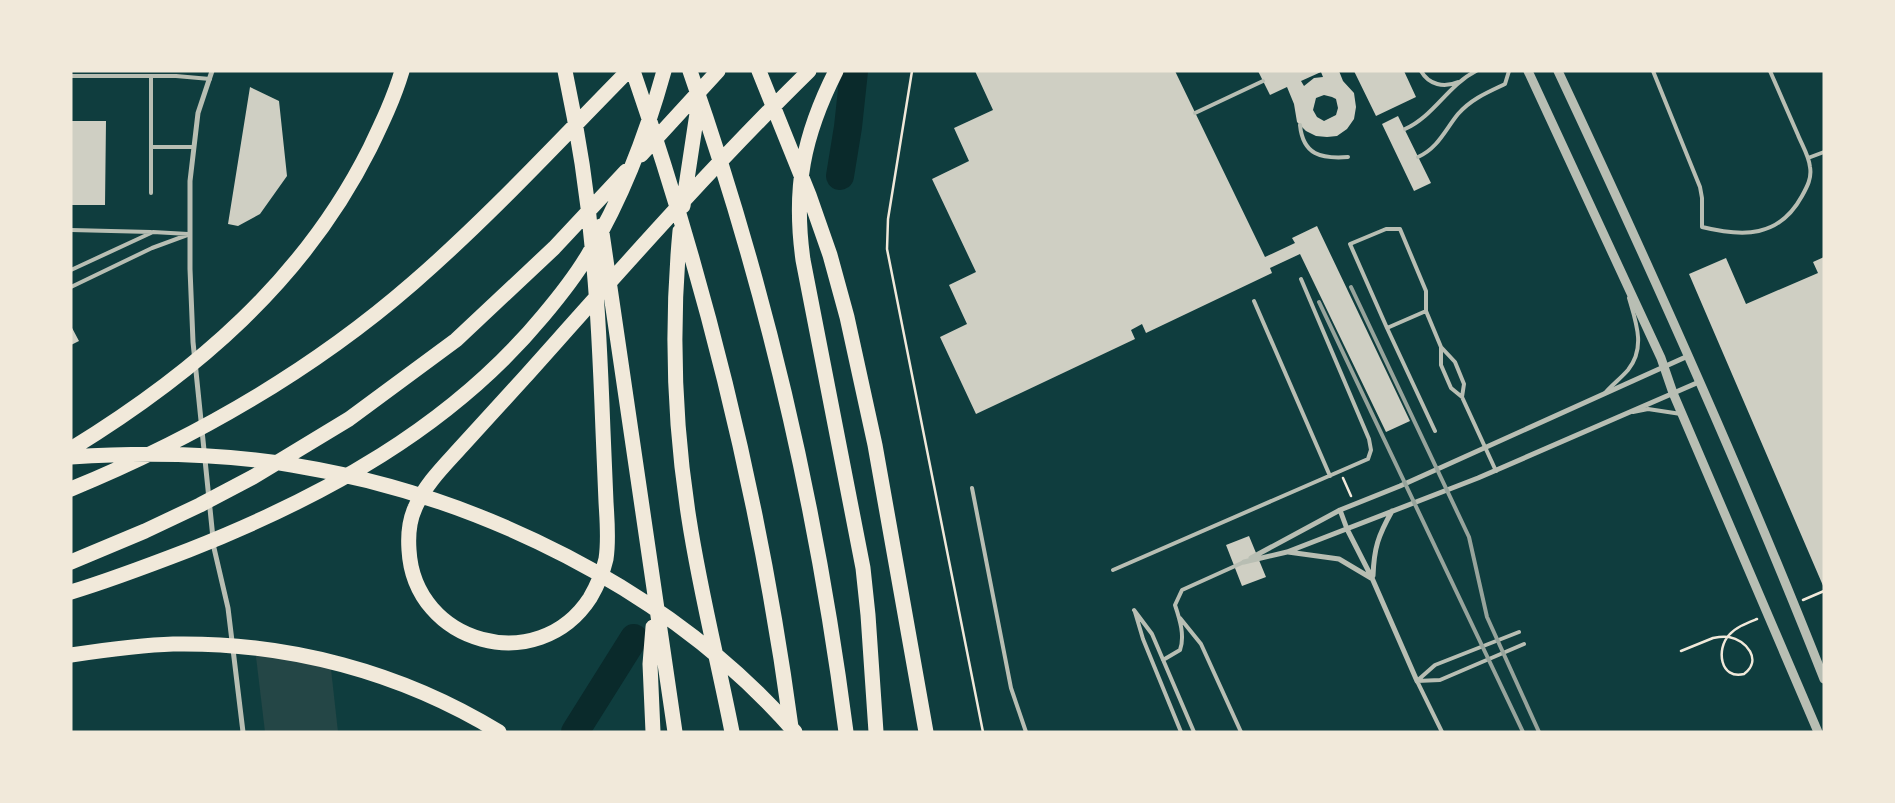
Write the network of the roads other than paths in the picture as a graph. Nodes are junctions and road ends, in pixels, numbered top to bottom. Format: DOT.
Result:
graph roads {
  1 [pos="212,71"];
  2 [pos="402,71"];
  3 [pos="566,71"];
  4 [pos="627,71"];
  5 [pos="633,71"];
  6 [pos="664,71"];
  7 [pos="690,71"];
  8 [pos="705,71"];
  9 [pos="718,71"];
  10 [pos="759,71"];
  11 [pos="809,71"];
  12 [pos="836,71"];
  13 [pos="1421,71"];
  14 [pos="1476,71"];
  15 [pos="1510,71"];
  16 [pos="1528,71"];
  17 [pos="1558,71"];
  18 [pos="1653,71"];
  19 [pos="1770,71"];
  20 [pos="71,76"];
  21 [pos="152,76"];
  22 [pos="210,78"];
  23 [pos="1263,81"];
  24 [pos="1460,81"];
  25 [pos="1195,113"];
  26 [pos="1300,125"];
  27 [pos="1405,130"];
  28 [pos="151,147"];
  29 [pos="194,147"];
  30 [pos="1824,152"];
  31 [pos="1348,157"];
  32 [pos="1418,157"];
  33 [pos="1808,158"];
  34 [pos="152,193"];
  35 [pos="71,230"];
  36 [pos="152,232"];
  37 [pos="190,234"];
  38 [pos="71,270"];
  39 [pos="1622,274"];
  40 [pos="1301,279"];
  41 [pos="71,287"];
  42 [pos="1254,301"];
  43 [pos="1426,311"];
  44 [pos="1387,328"];
  45 [pos="1441,347"];
  46 [pos="1688,356"];
  47 [pos="1664,366"];
  48 [pos="1699,382"];
  49 [pos="1605,393"];
  50 [pos="1673,393"];
  51 [pos="1462,397"];
  52 [pos="1624,414"];
  53 [pos="1683,415"];
  54 [pos="1435,431"];
  55 [pos="71,448"];
  56 [pos="1485,448"];
  57 [pos="71,457"];
  58 [pos="1496,471"];
  59 [pos="1330,476"];
  60 [pos="972,488"];
  61 [pos="71,489"];
  62 [pos="1340,510"];
  63 [pos="1392,511"];
  64 [pos="1347,529"];
  65 [pos="1287,552"];
  66 [pos="71,562"];
  67 [pos="1244,562"];
  68 [pos="1113,570"];
  69 [pos="1372,578"];
  70 [pos="71,592"];
  71 [pos="655,596"];
  72 [pos="1180,618"];
  73 [pos="1519,632"];
  74 [pos="908,633"];
  75 [pos="1524,644"];
  76 [pos="71,655"];
  77 [pos="1163,660"];
  78 [pos="1824,679"];
  79 [pos="1417,681"];
  80 [pos="1441,731"];
  81 [pos="243,732"];
  82 [pos="499,732"];
  83 [pos="653,732"];
  84 [pos="674,732"];
  85 [pos="732,732"];
  86 [pos="791,732"];
  87 [pos="795,732"];
  88 [pos="846,732"];
  89 [pos="876,732"];
  90 [pos="926,732"];
  91 [pos="931,732"];
  92 [pos="1026,732"];
  93 [pos="1181,732"];
  94 [pos="1194,732"];
  95 [pos="1241,732"];
  96 [pos="1818,732"];
  1 -- 22 [label="street"];
  2 -- 55 [label="highway"];
  3 -- 11 [label="highway"];
  3 -- 71 [label="highway"];
  4 -- 61 [label="highway"];
  5 -- 86 [label="highway"];
  6 -- 70 [label="highway"];
  7 -- 88 [label="highway"];
  8 -- 85 [label="highway"];
  9 -- 66 [label="highway"];
  10 -- 74 [label="highway"];
  12 -- 89 [label="highway"];
  13 -- 24 [label="lane"];
  14 -- 24 [label="lane"];
  15 -- 32 [label="lane"];
  16 -- 39 [label="street"];
  17 -- 46 [label="street"];
  18 -- 33 [label="lane"];
  19 -- 33 [label="lane"];
  20 -- 21 [label="lane"];
  21 -- 22 [label="lane"];
  21 -- 28 [label="lane"];
  22 -- 29 [label="street"];
  23 -- 25 [label="lane"];
  24 -- 27 [label="lane"];
  26 -- 31 [label="lane"];
  28 -- 29 [label="lane"];
  28 -- 34 [label="lane"];
  29 -- 37 [label="street"];
  30 -- 33 [label="lane"];
  35 -- 36 [label="lane"];
  36 -- 37 [label="lane"];
  36 -- 38 [label="lane"];
  37 -- 41 [label="lane"];
  37 -- 81 [label="street"];
  39 -- 47 [label="street"];
  39 -- 49 [label="lane"];
  40 -- 59 [label="lane"];
  42 -- 59 [label="lane"];
  43 -- 44 [label="lane"];
  43 -- 44 [label="lane"];
  43 -- 45 [label="lane"];
  44 -- 54 [label="lane"];
  45 -- 51 [label="lane"];
  45 -- 51 [label="lane"];
  46 -- 47 [label="street"];
  46 -- 48 [label="street"];
  47 -- 49 [label="street"];
  47 -- 50 [label="street"];
  48 -- 50 [label="street"];
  48 -- 78 [label="street"];
  49 -- 56 [label="street"];
  50 -- 52 [label="street"];
  50 -- 53 [label="street"];
  51 -- 56 [label="lane"];
  52 -- 53 [label="lane"];
  52 -- 58 [label="street"];
  53 -- 96 [label="street"];
  56 -- 58 [label="lane"];
  56 -- 62 [label="street"];
  57 -- 87 [label="highway"];
  58 -- 63 [label="street"];
  59 -- 68 [label="lane"];
  60 -- 92 [label="lane"];
  62 -- 64 [label="street"];
  62 -- 67 [label="street"];
  63 -- 64 [label="street"];
  63 -- 69 [label="street"];
  64 -- 65 [label="street"];
  64 -- 69 [label="street"];
  65 -- 67 [label="street"];
  65 -- 69 [label="street"];
  67 -- 72 [label="lane"];
  69 -- 79 [label="street"];
  71 -- 83 [label="highway"];
  71 -- 84 [label="highway"];
  72 -- 77 [label="lane"];
  72 -- 95 [label="lane"];
  73 -- 79 [label="lane"];
  74 -- 90 [label="highway"];
  74 -- 91 [label="highway"];
  75 -- 79 [label="lane"];
  76 -- 82 [label="highway"];
  77 -- 93 [label="lane"];
  77 -- 94 [label="lane"];
  79 -- 80 [label="lane"];
}
